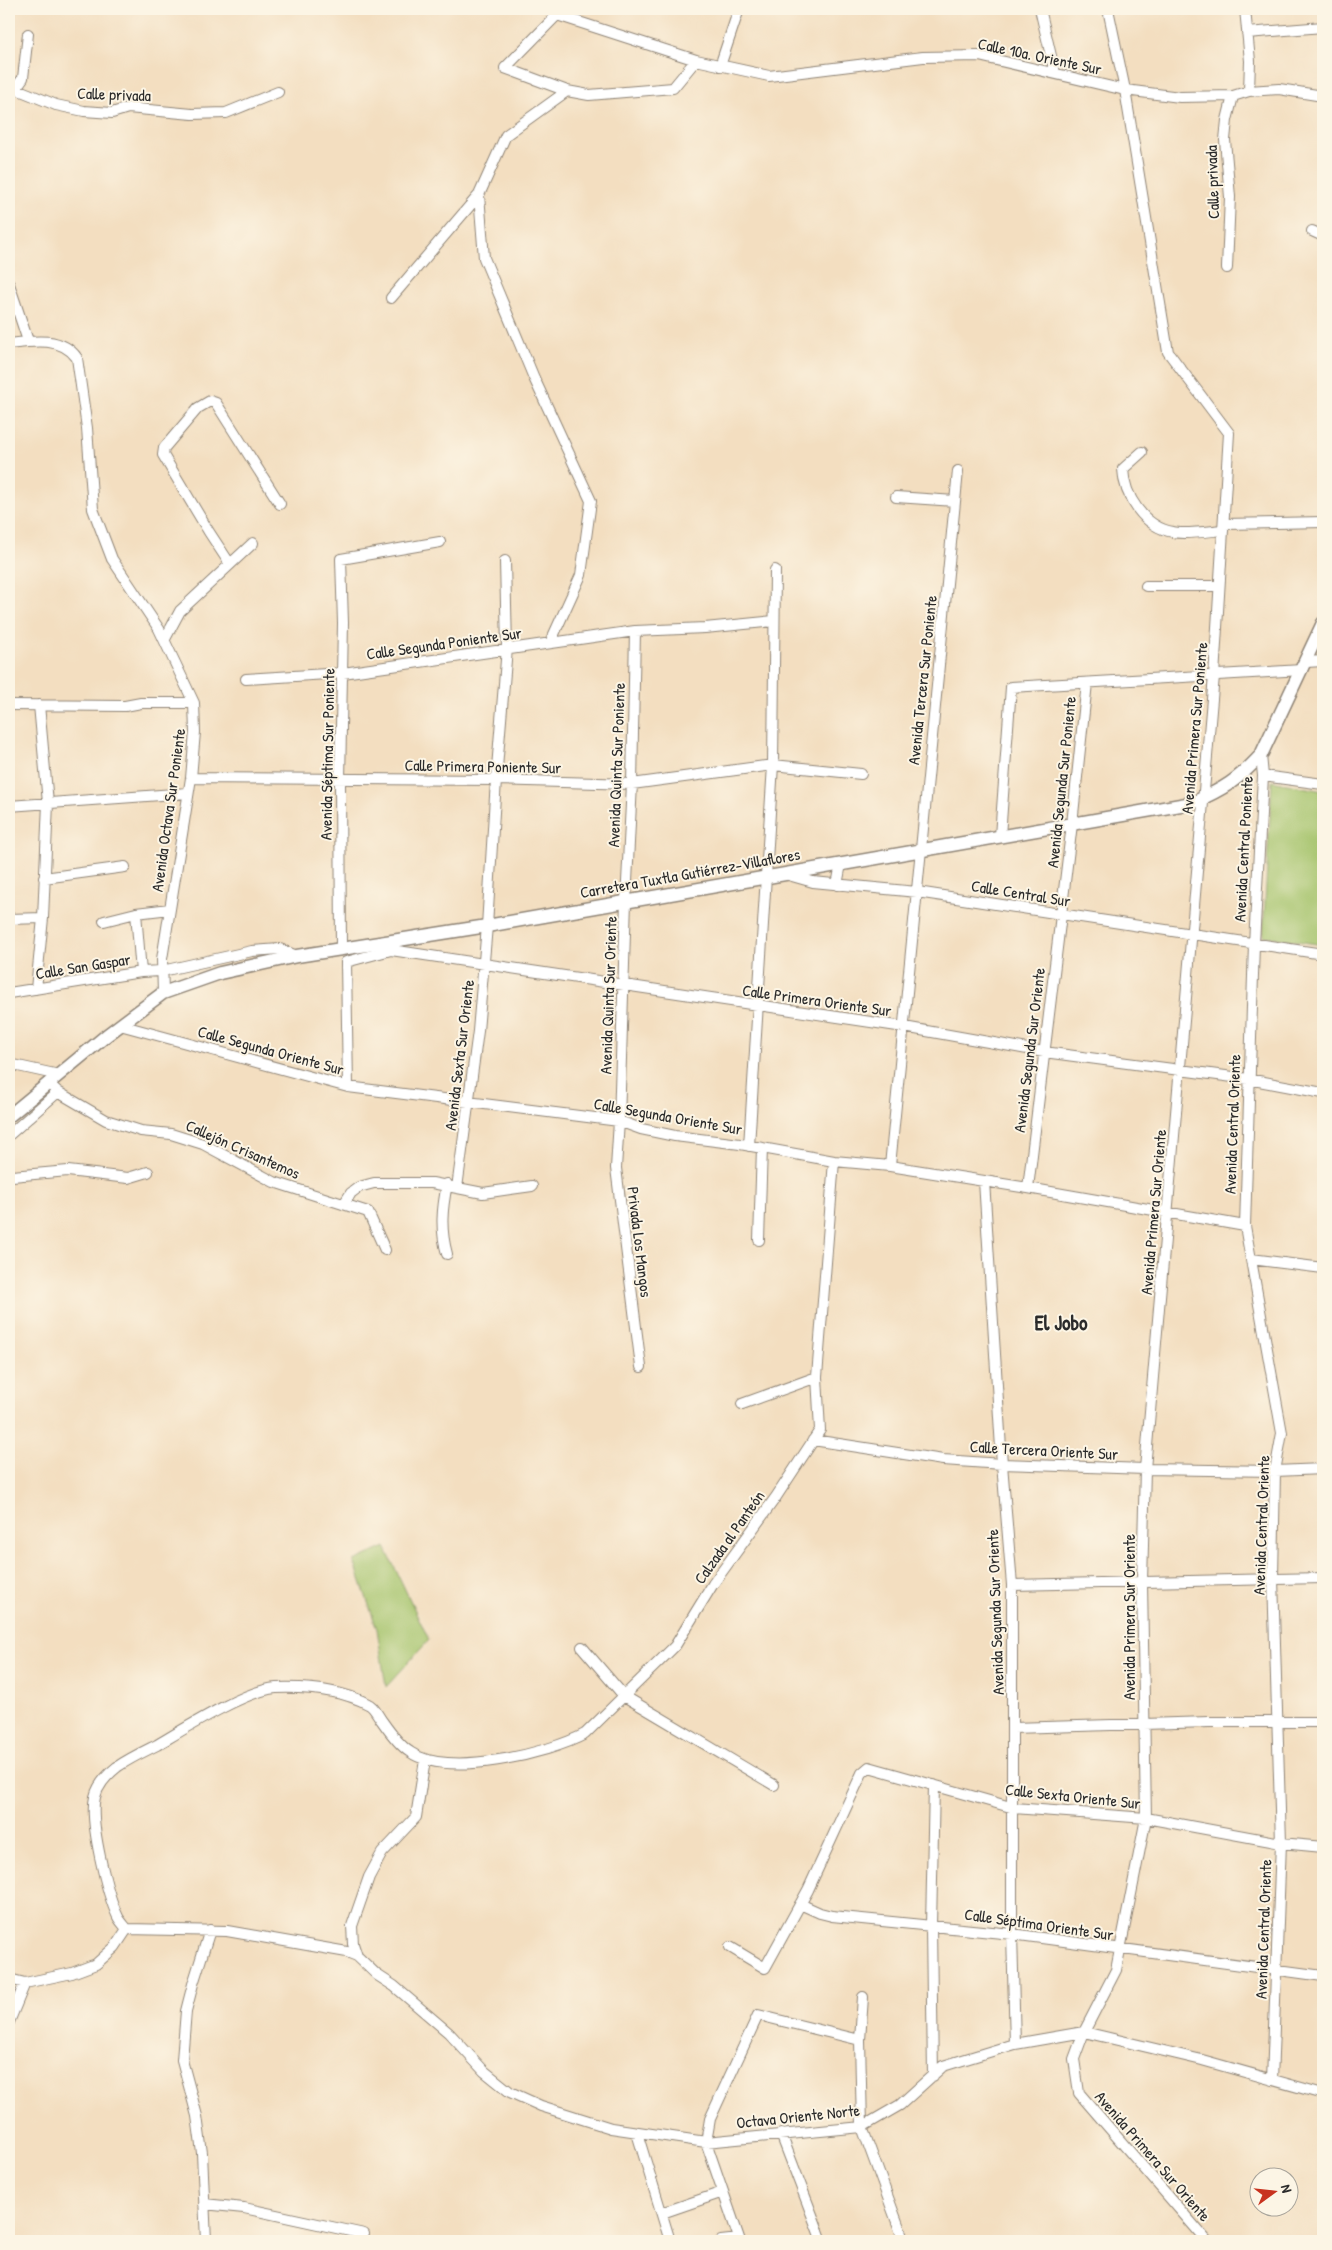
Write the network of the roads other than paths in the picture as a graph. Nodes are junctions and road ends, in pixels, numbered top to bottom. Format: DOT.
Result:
graph roads {
  1 [pos="739,9"];
  2 [pos="1040,9"];
  3 [pos="1108,9"];
  4 [pos="1246,9"];
  5 [pos="1323,27"];
  6 [pos="1247,32"];
  7 [pos="28,34"];
  8 [pos="696,60"];
  9 [pos="720,66"];
  10 [pos="1055,73"];
  11 [pos="12,88"];
  12 [pos="1125,90"];
  13 [pos="567,91"];
  14 [pos="1249,91"];
  15 [pos="278,92"];
  16 [pos="1234,96"];
  17 [pos="1323,96"];
  18 [pos="479,195"];
  19 [pos="1312,231"];
  20 [pos="1323,236"];
  21 [pos="1226,268"];
  22 [pos="9,284"];
  23 [pos="392,298"];
  24 [pos="28,341"];
  25 [pos="9,344"];
  26 [pos="1142,452"];
  27 [pos="958,472"];
  28 [pos="896,497"];
  29 [pos="955,501"];
  30 [pos="280,504"];
  31 [pos="1323,522"];
  32 [pos="1224,527"];
  33 [pos="440,542"];
  34 [pos="253,543"];
  35 [pos="506,561"];
  36 [pos="230,564"];
  37 [pos="774,570"];
  38 [pos="1146,586"];
  39 [pos="1220,586"];
  40 [pos="774,621"];
  41 [pos="1323,623"];
  42 [pos="635,630"];
  43 [pos="165,639"];
  44 [pos="550,643"];
  45 [pos="507,648"];
  46 [pos="1323,661"];
  47 [pos="1304,666"];
  48 [pos="343,673"];
  49 [pos="1214,676"];
  50 [pos="246,679"];
  51 [pos="1087,683"];
  52 [pos="194,703"];
  53 [pos="39,704"];
  54 [pos="9,705"];
  55 [pos="1262,755"];
  56 [pos="773,765"];
  57 [pos="862,774"];
  58 [pos="1263,776"];
  59 [pos="191,778"];
  60 [pos="340,780"];
  61 [pos="496,780"];
  62 [pos="632,784"];
  63 [pos="1323,784"];
  64 [pos="188,793"];
  65 [pos="1203,798"];
  66 [pos="48,803"];
  67 [pos="9,806"];
  68 [pos="1072,824"];
  69 [pos="1000,836"];
  70 [pos="920,850"];
  71 [pos="841,864"];
  72 [pos="124,868"];
  73 [pos="784,874"];
  74 [pos="765,877"];
  75 [pos="44,878"];
  76 [pos="837,884"];
  77 [pos="917,892"];
  78 [pos="626,901"];
  79 [pos="170,909"];
  80 [pos="136,913"];
  81 [pos="1061,915"];
  82 [pos="43,918"];
  83 [pos="9,919"];
  84 [pos="104,921"];
  85 [pos="487,926"];
  86 [pos="1191,934"];
  87 [pos="1254,944"];
  88 [pos="388,946"];
  89 [pos="1323,954"];
  90 [pos="296,956"];
  91 [pos="344,956"];
  92 [pos="484,964"];
  93 [pos="162,971"];
  94 [pos="141,972"];
  95 [pos="622,986"];
  96 [pos="36,989"];
  97 [pos="9,993"];
  98 [pos="163,993"];
  99 [pos="758,1007"];
  100 [pos="120,1025"];
  101 [pos="904,1027"];
  102 [pos="1044,1052"];
  103 [pos="9,1064"];
  104 [pos="1181,1068"];
  105 [pos="59,1074"];
  106 [pos="1248,1079"];
  107 [pos="348,1087"];
  108 [pos="53,1088"];
  109 [pos="1323,1093"];
  110 [pos="469,1100"];
  111 [pos="9,1116"];
  112 [pos="619,1121"];
  113 [pos="9,1135"];
  114 [pos="749,1146"];
  115 [pos="762,1148"];
  116 [pos="834,1161"];
  117 [pos="890,1166"];
  118 [pos="148,1172"];
  119 [pos="9,1174"];
  120 [pos="984,1181"];
  121 [pos="447,1184"];
  122 [pos="532,1186"];
  123 [pos="457,1188"];
  124 [pos="1028,1188"];
  125 [pos="344,1204"];
  126 [pos="1167,1212"];
  127 [pos="1244,1226"];
  128 [pos="759,1240"];
  129 [pos="384,1250"];
  130 [pos="447,1254"];
  131 [pos="1251,1259"];
  132 [pos="1323,1268"];
  133 [pos="641,1367"];
  134 [pos="817,1377"];
  135 [pos="742,1404"];
  136 [pos="813,1440"];
  137 [pos="1002,1464"];
  138 [pos="1145,1469"];
  139 [pos="1323,1469"];
  140 [pos="1275,1471"];
  141 [pos="1272,1578"];
  142 [pos="1323,1578"];
  143 [pos="1142,1582"];
  144 [pos="1012,1585"];
  145 [pos="582,1647"];
  146 [pos="624,1696"];
  147 [pos="1276,1722"];
  148 [pos="1323,1722"];
  149 [pos="1144,1726"];
  150 [pos="1013,1728"];
  151 [pos="426,1760"];
  152 [pos="774,1785"];
  153 [pos="934,1785"];
  154 [pos="1014,1808"];
  155 [pos="1146,1818"];
  156 [pos="1281,1843"];
  157 [pos="1323,1847"];
  158 [pos="800,1904"];
  159 [pos="931,1926"];
  160 [pos="128,1929"];
  161 [pos="210,1930"];
  162 [pos="1012,1934"];
  163 [pos="730,1947"];
  164 [pos="1121,1950"];
  165 [pos="357,1956"];
  166 [pos="1276,1970"];
  167 [pos="1323,1976"];
  168 [pos="9,1978"];
  169 [pos="24,1983"];
  170 [pos="863,1997"];
  171 [pos="9,2022"];
  172 [pos="1084,2032"];
  173 [pos="860,2040"];
  174 [pos="1015,2044"];
  175 [pos="933,2076"];
  176 [pos="1272,2080"];
  177 [pos="1323,2094"];
  178 [pos="862,2127"];
  179 [pos="637,2133"];
  180 [pos="781,2134"];
  181 [pos="706,2142"];
  182 [pos="723,2192"];
  183 [pos="204,2204"];
  184 [pos="662,2213"];
  185 [pos="364,2234"];
  186 [pos="739,2240"];
  187 [pos="206,2241"];
  188 [pos="670,2241"];
  189 [pos="721,2241"];
  190 [pos="822,2241"];
  191 [pos="904,2241"];
  192 [pos="1207,2241"];
  1 -- 9 [label="street"];
  2 -- 10 [label="street"];
  3 -- 12 [label="street, Avenida Primera Sur Poniente"];
  4 -- 6 [label="street"];
  5 -- 6 [label="street"];
  6 -- 14 [label="street"];
  7 -- 11 [label="street"];
  8 -- 9 [label="street, Calle 10a. Oriente Sur"];
  8 -- 13 [label="street"];
  8 -- 13 [label="street, Calle 10a. Oriente Sur"];
  9 -- 10 [label="street, Calle 10a. Oriente Sur"];
  10 -- 12 [label="street, Calle 10a. Oriente Sur"];
  11 -- 15 [label="street, Calle privada"];
  12 -- 16 [label="street, Calle 10a. Oriente Sur"];
  12 -- 32 [label="street, Avenida Primera Sur Poniente"];
  13 -- 18 [label="street"];
  14 -- 16 [label="street, Calle 10a. Oriente Sur"];
  14 -- 17 [label="street, Calle 10a. Oriente Sur"];
  16 -- 21 [label="street, Calle privada"];
  18 -- 23 [label="street"];
  18 -- 44 [label="street"];
  19 -- 20 [label="street"];
  22 -- 24 [label="street"];
  24 -- 25 [label="street"];
  24 -- 43 [label="street, Avenida Octava Sur Poniente"];
  26 -- 32 [label="street"];
  27 -- 29 [label="street, Avenida Tercera Sur Poniente"];
  28 -- 29 [label="street"];
  29 -- 70 [label="street, Avenida Tercera Sur Poniente"];
  30 -- 36 [label="street"];
  31 -- 32 [label="street"];
  32 -- 39 [label="street, Avenida Primera Sur Poniente"];
  33 -- 48 [label="street, Avenida Séptima Sur Poniente"];
  34 -- 36 [label="street"];
  35 -- 45 [label="street, Avenida Sexta Sur Oriente"];
  36 -- 43 [label="street"];
  37 -- 40 [label="street"];
  38 -- 39 [label="street"];
  39 -- 49 [label="street, Avenida Primera Sur Poniente"];
  40 -- 42 [label="street, Calle Segunda Poniente Sur"];
  40 -- 56 [label="street"];
  41 -- 47 [label="main road, Carretera Tuxtla Gutiérrez-Villaflores"];
  42 -- 44 [label="street, Calle Segunda Poniente Sur"];
  42 -- 62 [label="street, Avenida Quinta Sur Poniente"];
  43 -- 52 [label="street, Avenida Octava Sur Poniente"];
  44 -- 45 [label="street, Calle Segunda Poniente Sur"];
  45 -- 48 [label="street, Calle Segunda Poniente Sur"];
  45 -- 61 [label="street, Avenida Sexta Sur Oriente"];
  46 -- 47 [label="street"];
  47 -- 49 [label="street"];
  47 -- 55 [label="main road, Carretera Tuxtla Gutiérrez-Villaflores"];
  48 -- 50 [label="street, Calle Segunda Poniente Sur"];
  48 -- 60 [label="street, Avenida Séptima Sur Poniente"];
  49 -- 51 [label="street"];
  49 -- 65 [label="street, Avenida Primera Sur Poniente"];
  51 -- 68 [label="street, Avenida Segunda Sur Poniente"];
  51 -- 69 [label="street"];
  52 -- 53 [label="street"];
  52 -- 59 [label="street, Avenida Octava Sur Poniente"];
  53 -- 54 [label="street"];
  53 -- 66 [label="street"];
  55 -- 58 [label="street, Avenida Central Poniente"];
  55 -- 65 [label="main road, Carretera Tuxtla Gutiérrez-Villaflores"];
  56 -- 57 [label="street, Calle Primera Poniente Sur"];
  56 -- 62 [label="street, Calle Primera Poniente Sur"];
  56 -- 74 [label="street"];
  58 -- 63 [label="street"];
  58 -- 87 [label="street, Avenida Central Poniente"];
  59 -- 60 [label="street, Calle Primera Poniente Sur"];
  59 -- 64 [label="street, Avenida Octava Sur Poniente"];
  60 -- 61 [label="street, Calle Primera Poniente Sur"];
  60 -- 91 [label="street, Avenida Séptima Sur Poniente"];
  61 -- 62 [label="street, Calle Primera Poniente Sur"];
  61 -- 85 [label="street, Avenida Sexta Sur Oriente"];
  62 -- 78 [label="street, Avenida Quinta Sur Poniente"];
  64 -- 66 [label="street"];
  64 -- 79 [label="street, Avenida Octava Sur Poniente"];
  65 -- 68 [label="main road, Carretera Tuxtla Gutiérrez-Villaflores"];
  65 -- 86 [label="street, Avenida Primera Sur Poniente"];
  66 -- 67 [label="street"];
  66 -- 75 [label="street"];
  68 -- 69 [label="main road, Carretera Tuxtla Gutiérrez-Villaflores"];
  68 -- 81 [label="street, Avenida Segunda Sur Poniente"];
  69 -- 70 [label="main road, Carretera Tuxtla Gutiérrez-Villaflores"];
  70 -- 71 [label="main road, Carretera Tuxtla Gutiérrez-Villaflores"];
  70 -- 77 [label="street, Avenida Tercera Sur Poniente"];
  71 -- 73 [label="main road, Carretera Tuxtla Gutiérrez-Villaflores"];
  71 -- 76 [label="street"];
  72 -- 75 [label="street"];
  73 -- 74 [label="main road, Carretera Tuxtla Gutiérrez-Villaflores"];
  73 -- 76 [label="street, Calle Central Sur"];
  74 -- 78 [label="main road, Carretera Tuxtla Gutiérrez-Villaflores"];
  74 -- 99 [label="street"];
  75 -- 82 [label="street"];
  76 -- 77 [label="street, Calle Central Sur"];
  77 -- 81 [label="street, Calle Central Sur"];
  77 -- 101 [label="street, Avenida Tercera Sur Poniente"];
  78 -- 85 [label="main road, Carretera Tuxtla Gutiérrez-Villaflores"];
  78 -- 95 [label="street, Avenida Quinta Sur Oriente"];
  79 -- 80 [label="street"];
  79 -- 93 [label="street, Avenida Octava Sur Poniente"];
  80 -- 84 [label="street"];
  80 -- 94 [label="street"];
  81 -- 86 [label="street, Calle Central Sur"];
  81 -- 102 [label="street, Avenida Segunda Sur Oriente"];
  82 -- 83 [label="street"];
  82 -- 96 [label="street"];
  85 -- 88 [label="main road, Carretera Tuxtla Gutiérrez-Villaflores"];
  85 -- 92 [label="street, Avenida Sexta Sur Oriente"];
  86 -- 87 [label="street, Calle Central Sur"];
  86 -- 104 [label="street, Avenida Primera Sur Oriente"];
  87 -- 89 [label="street, Calle Central Sur"];
  87 -- 106 [label="street, Avenida Central Oriente"];
  88 -- 91 [label="main road, Carretera Tuxtla Gutiérrez-Villaflores"];
  88 -- 92 [label="street, Calle Primera Oriente Sur"];
  90 -- 91 [label="main road, Carretera Tuxtla Gutiérrez-Villaflores"];
  90 -- 93 [label="street, Calle San Gaspar"];
  90 -- 98 [label="main road, Carretera Tuxtla Gutiérrez-Villaflores"];
  91 -- 107 [label="street, Avenida Séptima Sur Poniente"];
  92 -- 95 [label="street, Calle Primera Oriente Sur"];
  92 -- 110 [label="street, Avenida Sexta Sur Oriente"];
  93 -- 94 [label="street, Calle San Gaspar"];
  93 -- 98 [label="street, Avenida Octava Sur Poniente"];
  94 -- 96 [label="street, Calle San Gaspar"];
  95 -- 99 [label="street, Calle Primera Oriente Sur"];
  95 -- 112 [label="street, Avenida Quinta Sur Oriente"];
  96 -- 97 [label="street, Calle San Gaspar"];
  98 -- 100 [label="main road, Carretera Tuxtla Gutiérrez-Villaflores"];
  99 -- 101 [label="street, Calle Primera Oriente Sur"];
  99 -- 114 [label="street"];
  100 -- 105 [label="main road, Carretera Tuxtla Gutiérrez-Villaflores"];
  100 -- 107 [label="street, Calle Segunda Oriente Sur"];
  101 -- 102 [label="street, Calle Primera Oriente Sur"];
  101 -- 117 [label="street, Avenida Tercera Sur Poniente"];
  102 -- 104 [label="street, Calle Primera Oriente Sur"];
  102 -- 124 [label="street, Avenida Segunda Sur Oriente"];
  103 -- 105 [label="street"];
  104 -- 106 [label="street, Calle Primera Oriente Sur"];
  104 -- 126 [label="street, Avenida Primera Sur Oriente"];
  105 -- 108 [label="main road, Carretera Tuxtla Gutiérrez-Villaflores"];
  106 -- 109 [label="street, Calle Primera Oriente Sur"];
  106 -- 127 [label="street, Avenida Central Oriente"];
  107 -- 110 [label="street, Calle Segunda Oriente Sur"];
  108 -- 111 [label="main road, Carretera Tuxtla Gutiérrez-Villaflores"];
  108 -- 113 [label="street"];
  108 -- 125 [label="street, Callejón Crisantemos"];
  110 -- 112 [label="street, Calle Segunda Oriente Sur"];
  110 -- 123 [label="street, Avenida Sexta Sur Oriente"];
  112 -- 114 [label="street, Calle Segunda Oriente Sur"];
  112 -- 133 [label="street, Privada Los Mangos"];
  114 -- 115 [label="street, Calle Segunda Oriente Sur"];
  115 -- 116 [label="street, Calle Segunda Oriente Sur"];
  115 -- 128 [label="street"];
  116 -- 117 [label="street, Calle Segunda Oriente Sur"];
  116 -- 134 [label="street, Calzada al Panteón"];
  117 -- 120 [label="street, Calle Segunda Oriente Sur"];
  118 -- 119 [label="street"];
  120 -- 124 [label="street, Calle Segunda Oriente Sur"];
  120 -- 137 [label="street, Avenida Segunda Sur Oriente"];
  121 -- 123 [label="street"];
  121 -- 125 [label="street"];
  121 -- 130 [label="street"];
  122 -- 123 [label="street"];
  124 -- 126 [label="street, Calle Segunda Oriente Sur"];
  125 -- 129 [label="street, Callejón Crisantemos"];
  126 -- 127 [label="street, Calle Segunda Oriente Sur"];
  126 -- 138 [label="street, Avenida Primera Sur Oriente"];
  127 -- 131 [label="street, Avenida Central Oriente"];
  131 -- 132 [label="street"];
  131 -- 140 [label="street, Avenida Central Oriente"];
  134 -- 135 [label="street"];
  134 -- 136 [label="street, Calzada al Panteón"];
  136 -- 137 [label="street, Calle Tercera Oriente Sur"];
  136 -- 146 [label="street, Calzada al Panteón"];
  137 -- 138 [label="street, Calle Tercera Oriente Sur"];
  137 -- 144 [label="street, Avenida Segunda Sur Oriente"];
  138 -- 140 [label="street, Calle Tercera Oriente Sur"];
  138 -- 143 [label="street, Avenida Primera Sur Oriente"];
  139 -- 140 [label="street, Calle Tercera Oriente Sur"];
  140 -- 141 [label="street, Avenida Central Oriente"];
  141 -- 142 [label="street"];
  141 -- 143 [label="street"];
  141 -- 147 [label="street, Avenida Central Oriente"];
  143 -- 144 [label="street"];
  143 -- 149 [label="street, Avenida Primera Sur Oriente"];
  144 -- 150 [label="street, Avenida Segunda Sur Oriente"];
  145 -- 146 [label="street"];
  146 -- 151 [label="street, Calzada al Panteón"];
  146 -- 152 [label="street"];
  147 -- 148 [label="street"];
  147 -- 149 [label="street"];
  147 -- 156 [label="street, Avenida Central Oriente"];
  149 -- 150 [label="street"];
  149 -- 155 [label="street, Avenida Primera Sur Oriente"];
  150 -- 154 [label="street, Avenida Segunda Sur Oriente"];
  151 -- 160 [label="street"];
  151 -- 165 [label="street"];
  153 -- 154 [label="street, Calle Sexta Oriente Sur"];
  153 -- 158 [label="street, Calle Sexta Oriente Sur"];
  153 -- 159 [label="street"];
  154 -- 155 [label="street, Calle Sexta Oriente Sur"];
  154 -- 162 [label="street, Avenida Segunda Sur Oriente"];
  155 -- 156 [label="street, Calle Sexta Oriente Sur"];
  155 -- 164 [label="street, Avenida Primera Sur Oriente"];
  156 -- 157 [label="street, Calle Sexta Oriente Sur"];
  156 -- 166 [label="street, Avenida Central Oriente"];
  158 -- 159 [label="street, Calle Séptima Oriente Sur"];
  158 -- 163 [label="street"];
  159 -- 162 [label="street, Calle Séptima Oriente Sur"];
  159 -- 175 [label="street"];
  160 -- 161 [label="street"];
  160 -- 169 [label="street"];
  161 -- 165 [label="street"];
  161 -- 183 [label="street"];
  162 -- 164 [label="street, Calle Séptima Oriente Sur"];
  162 -- 174 [label="street, Avenida Segunda Sur Oriente"];
  164 -- 166 [label="street, Calle Séptima Oriente Sur"];
  164 -- 172 [label="street, Avenida Primera Sur Oriente"];
  165 -- 179 [label="street, Octava Oriente Norte"];
  166 -- 167 [label="street, Calle Séptima Oriente Sur"];
  166 -- 176 [label="street, Avenida Central Oriente"];
  168 -- 169 [label="street"];
  169 -- 171 [label="street"];
  170 -- 173 [label="street"];
  172 -- 174 [label="street, Octava Oriente Norte"];
  172 -- 176 [label="street, Octava Oriente Norte"];
  172 -- 192 [label="street, Avenida Primera Sur Oriente"];
  173 -- 178 [label="street"];
  173 -- 181 [label="street"];
  174 -- 175 [label="street, Octava Oriente Norte"];
  175 -- 178 [label="street, Octava Oriente Norte"];
  176 -- 177 [label="street, Octava Oriente Norte"];
  178 -- 180 [label="street, Octava Oriente Norte"];
  178 -- 191 [label="street"];
  179 -- 181 [label="street, Octava Oriente Norte"];
  179 -- 184 [label="street"];
  180 -- 181 [label="street, Octava Oriente Norte"];
  180 -- 190 [label="street"];
  181 -- 182 [label="street"];
  182 -- 184 [label="street"];
  182 -- 186 [label="street"];
  183 -- 185 [label="street"];
  183 -- 187 [label="street"];
  184 -- 188 [label="street"];
  186 -- 189 [label="street"];
}
